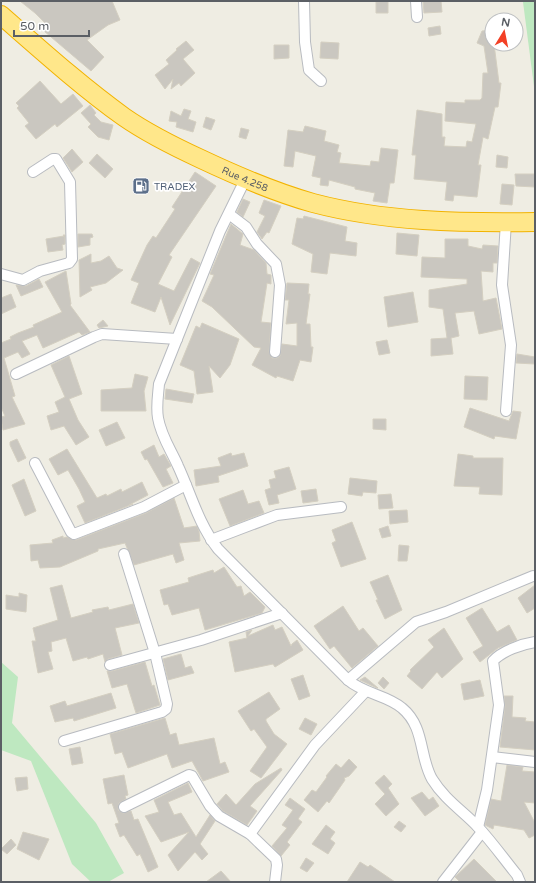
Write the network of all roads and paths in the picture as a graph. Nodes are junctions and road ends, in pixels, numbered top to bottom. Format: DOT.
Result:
graph roads {
  1 [pos="304,1"];
  2 [pos="416,1"];
  3 [pos="1,15"];
  4 [pos="417,17"];
  5 [pos="321,81"];
  6 [pos="33,172"];
  7 [pos="245,180"];
  8 [pos="229,214"];
  9 [pos="506,222"];
  10 [pos="535,222"];
  11 [pos="1,274"];
  12 [pos="176,339"];
  13 [pos="275,352"];
  14 [pos="16,374"];
  15 [pos="506,411"];
  16 [pos="35,463"];
  17 [pos="186,486"];
  18 [pos="341,507"];
  19 [pos="211,540"];
  20 [pos="124,554"];
  21 [pos="533,576"];
  22 [pos="282,613"];
  23 [pos="535,642"];
  24 [pos="155,653"];
  25 [pos="110,666"];
  26 [pos="348,680"];
  27 [pos="365,692"];
  28 [pos="64,741"];
  29 [pos="492,757"];
  30 [pos="535,762"];
  31 [pos="124,807"];
  32 [pos="480,829"];
  33 [pos="250,834"];
  34 [pos="275,882"];
  35 [pos="443,882"];
  36 [pos="520,882"];
  1 -- 5 [label="street"];
  2 -- 4 [label="street"];
  3 -- 7 [label="highway, Rue 4.258"];
  6 -- 11 [label="street"];
  7 -- 8 [label="street"];
  7 -- 9 [label="highway, Rue 4.258"];
  8 -- 12 [label="street"];
  8 -- 13 [label="street"];
  9 -- 10 [label="highway, Rue 4.258"];
  9 -- 15 [label="street"];
  12 -- 14 [label="street"];
  12 -- 17 [label="street"];
  16 -- 17 [label="street"];
  17 -- 19 [label="street"];
  18 -- 19 [label="street"];
  19 -- 22 [label="street"];
  20 -- 24 [label="street"];
  21 -- 26 [label="street"];
  22 -- 24 [label="street"];
  22 -- 26 [label="street"];
  23 -- 29 [label="street"];
  24 -- 25 [label="street"];
  24 -- 28 [label="street"];
  26 -- 27 [label="street"];
  27 -- 32 [label="street"];
  27 -- 33 [label="street"];
  29 -- 30 [label="street"];
  29 -- 32 [label="street"];
  31 -- 33 [label="street"];
  32 -- 35 [label="street"];
  32 -- 36 [label="street"];
  33 -- 34 [label="street"];
}
